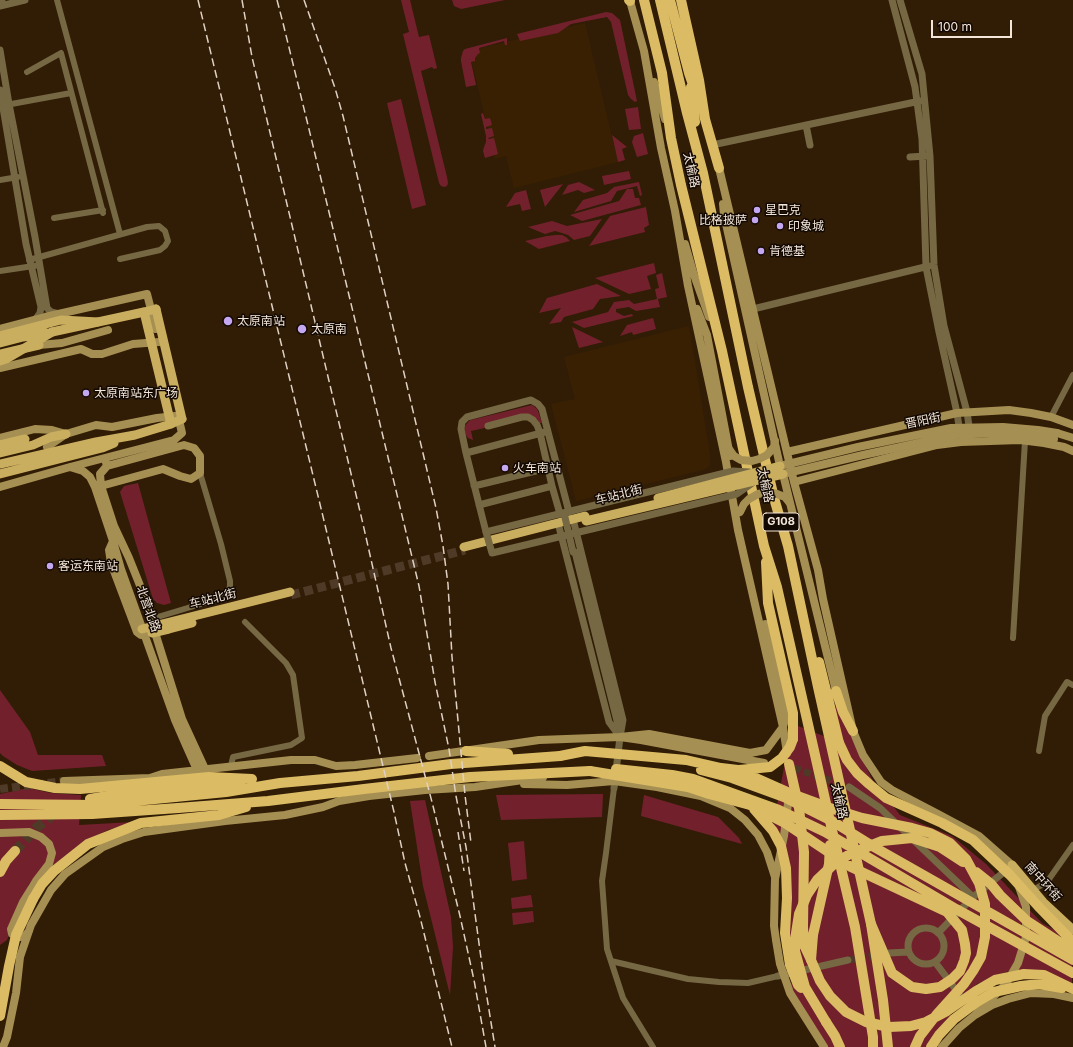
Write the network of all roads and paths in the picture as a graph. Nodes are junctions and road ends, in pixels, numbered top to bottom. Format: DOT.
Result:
graph roads {
  1 [pos="25,0"];
  2 [pos="56,0"];
  3 [pos="629,0"];
  4 [pos="644,0"];
  5 [pos="660,0"];
  6 [pos="670,0"];
  7 [pos="681,0"];
  8 [pos="892,0"];
  9 [pos="900,0"];
  10 [pos="0,6"];
  11 [pos="0,50"];
  12 [pos="644,51"];
  13 [pos="27,72"];
  14 [pos="689,73"];
  15 [pos="0,90"];
  16 [pos="71,93"];
  17 [pos="920,101"];
  18 [pos="6,105"];
  19 [pos="705,119"];
  20 [pos="806,125"];
  21 [pos="671,138"];
  22 [pos="810,145"];
  23 [pos="712,146"];
  24 [pos="926,156"];
  25 [pos="910,157"];
  26 [pos="719,168"];
  27 [pos="703,173"];
  28 [pos="23,176"];
  29 [pos="14,178"];
  30 [pos="0,180"];
  31 [pos="675,211"];
  32 [pos="54,218"];
  33 [pos="120,234"];
  34 [pos="38,257"];
  35 [pos="120,260"];
  36 [pos="30,263"];
  37 [pos="40,265"];
  38 [pos="930,266"];
  39 [pos="0,271"];
  40 [pos="688,286"];
  41 [pos="753,310"];
  42 [pos="60,314"];
  43 [pos="35,320"];
  44 [pos="98,322"];
  45 [pos="4,328"];
  46 [pos="108,330"];
  47 [pos="52,332"];
  48 [pos="0,336"];
  49 [pos="160,342"];
  50 [pos="0,343"];
  51 [pos="39,345"];
  52 [pos="722,351"];
  53 [pos="0,354"];
  54 [pos="0,361"];
  55 [pos="0,368"];
  56 [pos="1073,375"];
  57 [pos="967,412"];
  58 [pos="957,413"];
  59 [pos="178,416"];
  60 [pos="1051,417"];
  61 [pos="1073,425"];
  62 [pos="488,426"];
  63 [pos="548,432"];
  64 [pos="112,433"];
  65 [pos="540,433"];
  66 [pos="66,434"];
  67 [pos="135,435"];
  68 [pos="1055,436"];
  69 [pos="0,438"];
  70 [pos="1073,438"];
  71 [pos="25,439"];
  72 [pos="775,441"];
  73 [pos="972,441"];
  74 [pos="1026,441"];
  75 [pos="961,442"];
  76 [pos="0,445"];
  77 [pos="1073,445"];
  78 [pos="47,447"];
  79 [pos="729,449"];
  80 [pos="1073,451"];
  81 [pos="787,452"];
  82 [pos="0,453"];
  83 [pos="466,453"];
  84 [pos="0,459"];
  85 [pos="106,462"];
  86 [pos="0,464"];
  87 [pos="70,467"];
  88 [pos="548,468"];
  89 [pos="782,470"];
  90 [pos="200,473"];
  91 [pos="0,474"];
  92 [pos="757,476"];
  93 [pos="735,482"];
  94 [pos="794,482"];
  95 [pos="101,486"];
  96 [pos="474,486"];
  97 [pos="552,486"];
  98 [pos="0,487"];
  99 [pos="790,502"];
  100 [pos="479,505"];
  101 [pos="740,512"];
  102 [pos="565,517"];
  103 [pos="486,529"];
  104 [pos="570,534"];
  105 [pos="113,541"];
  106 [pos="764,546"];
  107 [pos="788,546"];
  108 [pos="464,549"];
  109 [pos="291,594"];
  110 [pos="149,608"];
  111 [pos="137,613"];
  112 [pos="245,622"];
  113 [pos="153,626"];
  114 [pos="144,631"];
  115 [pos="1013,638"];
  116 [pos="1073,685"];
  117 [pos="836,691"];
  118 [pos="783,727"];
  119 [pos="852,731"];
  120 [pos="620,737"];
  121 [pos="466,751"];
  122 [pos="1039,751"];
  123 [pos="429,756"];
  124 [pos="560,756"];
  125 [pos="417,758"];
  126 [pos="764,763"];
  127 [pos="789,764"];
  128 [pos="0,766"];
  129 [pos="231,766"];
  130 [pos="201,770"];
  131 [pos="738,770"];
  132 [pos="590,771"];
  133 [pos="252,779"];
  134 [pos="64,781"];
  135 [pos="280,783"];
  136 [pos="497,784"];
  137 [pos="614,784"];
  138 [pos="849,787"];
  139 [pos="90,799"];
  140 [pos="268,801"];
  141 [pos="0,804"];
  142 [pos="750,805"];
  143 [pos="0,815"];
  144 [pos="832,830"];
  145 [pos="0,833"];
  146 [pos="1073,845"];
  147 [pos="15,851"];
  148 [pos="1012,865"];
  149 [pos="0,872"];
  150 [pos="775,879"];
  151 [pos="1033,890"];
  152 [pos="973,897"];
  153 [pos="871,924"];
  154 [pos="1073,930"];
  155 [pos="29,931"];
  156 [pos="938,933"];
  157 [pos="1073,942"];
  158 [pos="1073,950"];
  159 [pos="908,952"];
  160 [pos="889,953"];
  161 [pos="811,960"];
  162 [pos="848,960"];
  163 [pos="1073,960"];
  164 [pos="611,961"];
  165 [pos="935,962"];
  166 [pos="1073,973"];
  167 [pos="780,975"];
  168 [pos="1073,990"];
  169 [pos="1073,998"];
  170 [pos="820,1013"];
  171 [pos="975,1015"];
  172 [pos="0,1016"];
  173 [pos="3,1047"];
  174 [pos="653,1047"];
  175 [pos="824,1047"];
  176 [pos="840,1047"];
  177 [pos="873,1047"];
  178 [pos="888,1047"];
  179 [pos="915,1047"];
  180 [pos="931,1047"];
  181 [pos="942,1047"];
  1 -- 10 [label="street"];
  2 -- 33 [label="street"];
  3 -- 12 [label="main road"];
  4 -- 21 [label="highway, 太榆路 / G108"];
  5 -- 27 [label="highway, 太榆路 / G108"];
  6 -- 14 [label="highway"];
  7 -- 19 [label="highway"];
  8 -- 17 [label="street"];
  9 -- 17 [label="street"];
  11 -- 18 [label="street"];
  12 -- 21 [label="main road"];
  12 -- 31 [label="main road"];
  13 -- 16 [label="street"];
  14 -- 19 [label="highway"];
  14 -- 27 [label="highway"];
  15 -- 18 [label="street"];
  16 -- 18 [label="street"];
  16 -- 32 [label="street"];
  17 -- 20 [label="street"];
  17 -- 24 [label="street"];
  18 -- 28 [label="street"];
  18 -- 29 [label="street"];
  19 -- 23 [label="highway"];
  20 -- 22 [label="street"];
  20 -- 23 [label="street"];
  21 -- 52 [label="highway, 太榆路 / G108"];
  23 -- 26 [label="highway"];
  24 -- 25 [label="street"];
  24 -- 38 [label="street"];
  26 -- 41 [label="main road"];
  26 -- 72 [label="main road"];
  27 -- 107 [label="highway, 太榆路 / G108"];
  28 -- 29 [label="street"];
  28 -- 34 [label="street"];
  29 -- 30 [label="street"];
  29 -- 36 [label="street"];
  31 -- 40 [label="main road"];
  31 -- 52 [label="main road"];
  33 -- 34 [label="street"];
  33 -- 35 [label="street"];
  34 -- 36 [label="street"];
  34 -- 37 [label="street"];
  36 -- 37 [label="street"];
  36 -- 39 [label="street"];
  36 -- 43 [label="street"];
  37 -- 42 [label="street"];
  38 -- 41 [label="street"];
  38 -- 57 [label="street"];
  38 -- 58 [label="street"];
  40 -- 79 [label="main road"];
  40 -- 118 [label="main road"];
  41 -- 81 [label="main road"];
  42 -- 43 [label="main road"];
  42 -- 49 [label="main road"];
  43 -- 45 [label="main road"];
  44 -- 47 [label="main road, bridge"];
  44 -- 48 [label="main road, bridge"];
  44 -- 67 [label="main road, bridge"];
  45 -- 51 [label="main road"];
  46 -- 51 [label="main road"];
  47 -- 50 [label="main road, bridge"];
  47 -- 54 [label="main road, bridge"];
  49 -- 55 [label="main road"];
  49 -- 59 [label="main road"];
  51 -- 53 [label="main road, bridge"];
  52 -- 106 [label="highway, 太榆路 / G108"];
  56 -- 60 [label="street"];
  57 -- 58 [label="main road"];
  57 -- 60 [label="main road"];
  57 -- 73 [label="street"];
  58 -- 75 [label="street"];
  58 -- 81 [label="main road"];
  59 -- 66 [label="main road"];
  59 -- 85 [label="main road"];
  60 -- 61 [label="main road"];
  62 -- 65 [label="street"];
  63 -- 65 [label="street"];
  63 -- 83 [label="street"];
  63 -- 102 [label="street"];
  64 -- 78 [label="main road"];
  65 -- 83 [label="street"];
  65 -- 88 [label="street"];
  66 -- 69 [label="main road"];
  66 -- 78 [label="main road"];
  66 -- 82 [label="main road"];
  67 -- 86 [label="main road"];
  67 -- 91 [label="main road"];
  68 -- 70 [label="main road, 晋阳街"];
  68 -- 77 [label="main road, 晋阳街"];
  68 -- 89 [label="main road, 晋阳街, bridge"];
  71 -- 76 [label="main road"];
  72 -- 79 [label="main road, bridge"];
  72 -- 89 [label="main road, bridge"];
  73 -- 74 [label="main road"];
  73 -- 75 [label="main road"];
  74 -- 80 [label="main road"];
  74 -- 115 [label="street"];
  75 -- 94 [label="main road"];
  78 -- 84 [label="main road"];
  79 -- 93 [label="main road, bridge"];
  81 -- 94 [label="main road"];
  83 -- 96 [label="street"];
  85 -- 87 [label="main road"];
  85 -- 90 [label="main road"];
  85 -- 95 [label="main road"];
  87 -- 98 [label="main road"];
  87 -- 105 [label="main road, 北营北路"];
  88 -- 96 [label="street"];
  88 -- 97 [label="street"];
  89 -- 92 [label="main road, 车站北街, bridge"];
  89 -- 99 [label="main road"];
  90 -- 95 [label="main road"];
  90 -- 113 [label="street"];
  92 -- 93 [label="main road, 车站北街, bridge"];
  92 -- 93 [label="street, bridge"];
  93 -- 101 [label="main road"];
  93 -- 102 [label="street, bridge"];
  93 -- 102 [label="main road, 车站北街, bridge"];
  93 -- 104 [label="street, bridge"];
  94 -- 119 [label="main road"];
  95 -- 110 [label="main road, 北营北路"];
  96 -- 100 [label="street"];
  97 -- 100 [label="street"];
  97 -- 102 [label="street"];
  99 -- 101 [label="main road, bridge"];
  99 -- 117 [label="main road"];
  100 -- 103 [label="street"];
  101 -- 118 [label="main road"];
  102 -- 103 [label="street, bridge"];
  102 -- 104 [label="street, bridge"];
  102 -- 108 [label="main road, 车站北街"];
  102 -- 120 [label="street"];
  102 -- 120 [label="street"];
  103 -- 104 [label="street, bridge"];
  104 -- 120 [label="street, bridge"];
  105 -- 111 [label="main road, 北营北路"];
  105 -- 114 [label="main road"];
  106 -- 131 [label="highway, bridge"];
  106 -- 144 [label="highway, 太榆路 / G108"];
  107 -- 153 [label="highway, 太榆路 / G108"];
  107 -- 157 [label="highway, bridge"];
  109 -- 113 [label="main road, 车站北街"];
  110 -- 111 [label="main road"];
  110 -- 113 [label="main road, 北营北路"];
  111 -- 114 [label="main road, 北营北路"];
  112 -- 129 [label="street"];
  113 -- 114 [label="main road, 车站北街"];
  113 -- 130 [label="main road, 北营北路"];
  114 -- 130 [label="main road, 北营北路"];
  116 -- 122 [label="street"];
  117 -- 119 [label="highway"];
  118 -- 120 [label="main road"];
  118 -- 127 [label="main road"];
  119 -- 148 [label="main road"];
  120 -- 121 [label="main road"];
  120 -- 126 [label="main road"];
  120 -- 137 [label="street"];
  121 -- 123 [label="main road"];
  121 -- 124 [label="highway"];
  124 -- 131 [label="highway, bridge"];
  124 -- 135 [label="highway"];
  124 -- 163 [label="highway, bridge"];
  125 -- 129 [label="main road"];
  127 -- 150 [label="main road"];
  127 -- 161 [label="highway"];
  128 -- 133 [label="highway, bridge"];
  129 -- 130 [label="main road"];
  130 -- 134 [label="main road"];
  131 -- 179 [label="highway, bridge"];
  132 -- 136 [label="main road"];
  132 -- 140 [label="highway"];
  132 -- 142 [label="highway, bridge"];
  132 -- 166 [label="highway, bridge"];
  133 -- 135 [label="highway"];
  133 -- 139 [label="highway"];
  135 -- 141 [label="highway, bridge"];
  136 -- 137 [label="main road"];
  136 -- 155 [label="main road"];
  137 -- 150 [label="main road"];
  137 -- 164 [label="street"];
  138 -- 152 [label="street"];
  140 -- 143 [label="highway, bridge"];
  140 -- 172 [label="highway, bridge"];
  142 -- 153 [label="highway, bridge"];
  142 -- 170 [label="highway, bridge"];
  144 -- 161 [label="highway, bridge"];
  144 -- 177 [label="highway, 太榆路 / G108"];
  145 -- 155 [label="main road"];
  146 -- 151 [label="street"];
  147 -- 149 [label="highway"];
  148 -- 151 [label="main road, 南中环街"];
  148 -- 152 [label="street"];
  148 -- 171 [label="main road"];
  150 -- 167 [label="main road"];
  151 -- 154 [label="main road, 南中环街"];
  152 -- 156 [label="street"];
  153 -- 178 [label="highway, 太榆路 / G108"];
  155 -- 173 [label="main road"];
  156 -- 159 [label="street"];
  156 -- 165 [label="street"];
  158 -- 170 [label="highway, bridge"];
  159 -- 160 [label="street"];
  159 -- 165 [label="street"];
  161 -- 168 [label="highway, bridge"];
  162 -- 167 [label="street"];
  164 -- 167 [label="street"];
  164 -- 174 [label="street"];
  165 -- 171 [label="street"];
  167 -- 175 [label="main road"];
  168 -- 180 [label="highway, bridge"];
  169 -- 171 [label="main road"];
  170 -- 176 [label="highway, bridge"];
  171 -- 181 [label="main road"];
}
